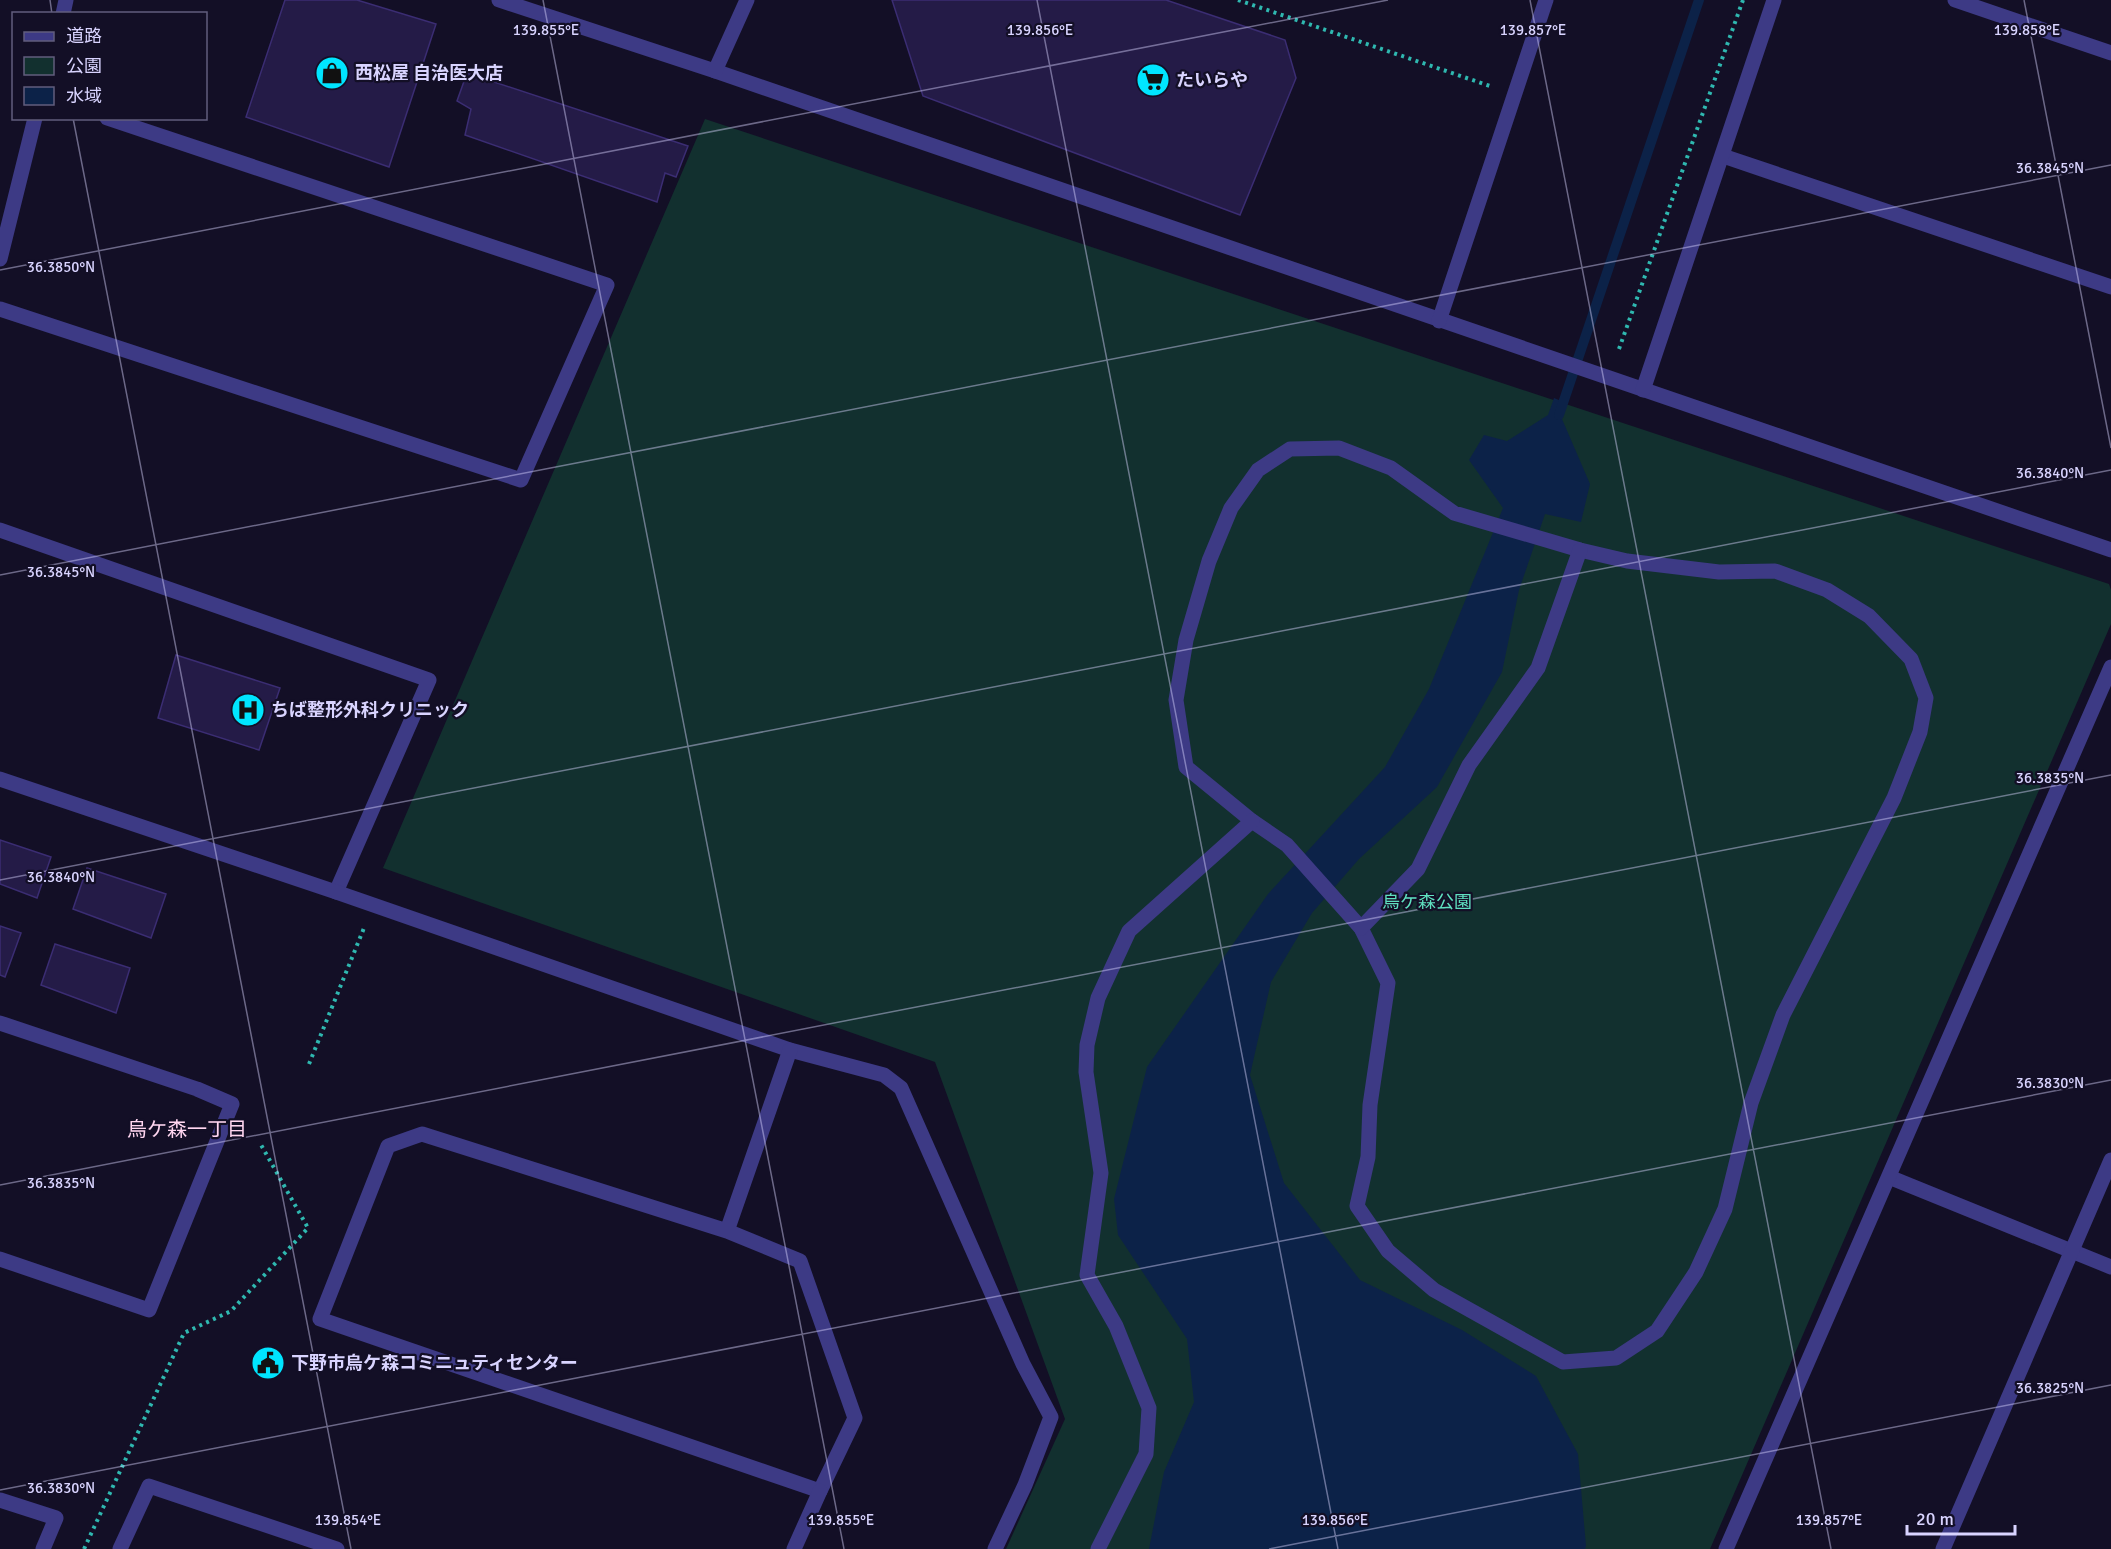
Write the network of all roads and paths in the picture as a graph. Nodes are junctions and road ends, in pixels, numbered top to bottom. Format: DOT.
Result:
graph roads {
  1 [pos="499,0"];
  2 [pos="747,0"];
  3 [pos="1238,0"];
  4 [pos="1546,0"];
  5 [pos="1743,0"];
  6 [pos="1774,0"];
  7 [pos="1955,0"];
  8 [pos="2111,53"];
  9 [pos="715,71"];
  10 [pos="1513,94"];
  11 [pos="35,120"];
  12 [pos="113,120"];
  13 [pos="1723,156"];
  14 [pos="0,259"];
  15 [pos="2111,287"];
  16 [pos="0,309"];
  17 [pos="1439,321"];
  18 [pos="1619,349"];
  19 [pos="1643,390"];
  20 [pos="0,530"];
  21 [pos="1580,550"];
  22 [pos="2111,550"];
  23 [pos="2111,667"];
  24 [pos="0,778"];
  25 [pos="1252,821"];
  26 [pos="336,892"];
  27 [pos="374,905"];
  28 [pos="1361,928"];
  29 [pos="0,1023"];
  30 [pos="790,1050"];
  31 [pos="309,1064"];
  32 [pos="260,1143"];
  33 [pos="2111,1160"];
  34 [pos="1889,1177"];
  35 [pos="727,1231"];
  36 [pos="2072,1251"];
  37 [pos="0,1259"];
  38 [pos="2111,1267"];
  39 [pos="820,1491"];
  40 [pos="0,1500"];
  41 [pos="43,1549"];
  42 [pos="84,1549"];
  43 [pos="120,1549"];
  44 [pos="337,1549"];
  45 [pos="794,1549"];
  46 [pos="995,1549"];
  47 [pos="1098,1549"];
  48 [pos="1726,1549"];
  49 [pos="1942,1549"];
  1 -- 9 [label="street"];
  2 -- 9 [label="street"];
  3 -- 10 [label="path"];
  4 -- 10 [label="street"];
  5 -- 18 [label="path"];
  6 -- 13 [label="street"];
  7 -- 8 [label="street"];
  9 -- 17 [label="street"];
  10 -- 17 [label="street"];
  11 -- 14 [label="street"];
  12 -- 16 [label="street"];
  13 -- 15 [label="street"];
  13 -- 19 [label="street"];
  17 -- 19 [label="street"];
  19 -- 22 [label="street"];
  20 -- 26 [label="street"];
  21 -- 25 [label="street"];
  21 -- 28 [label="street"];
  21 -- 28 [label="street"];
  23 -- 34 [label="street"];
  24 -- 26 [label="street"];
  25 -- 28 [label="street"];
  25 -- 47 [label="street"];
  26 -- 27 [label="street"];
  27 -- 30 [label="street"];
  27 -- 31 [label="path"];
  29 -- 37 [label="street"];
  30 -- 35 [label="street"];
  30 -- 46 [label="street"];
  32 -- 42 [label="path"];
  33 -- 36 [label="street"];
  34 -- 36 [label="street"];
  34 -- 48 [label="street"];
  35 -- 39 [label="street"];
  35 -- 39 [label="street"];
  36 -- 38 [label="street"];
  36 -- 49 [label="street"];
  39 -- 45 [label="street"];
  40 -- 41 [label="street"];
  43 -- 44 [label="street"];
}
